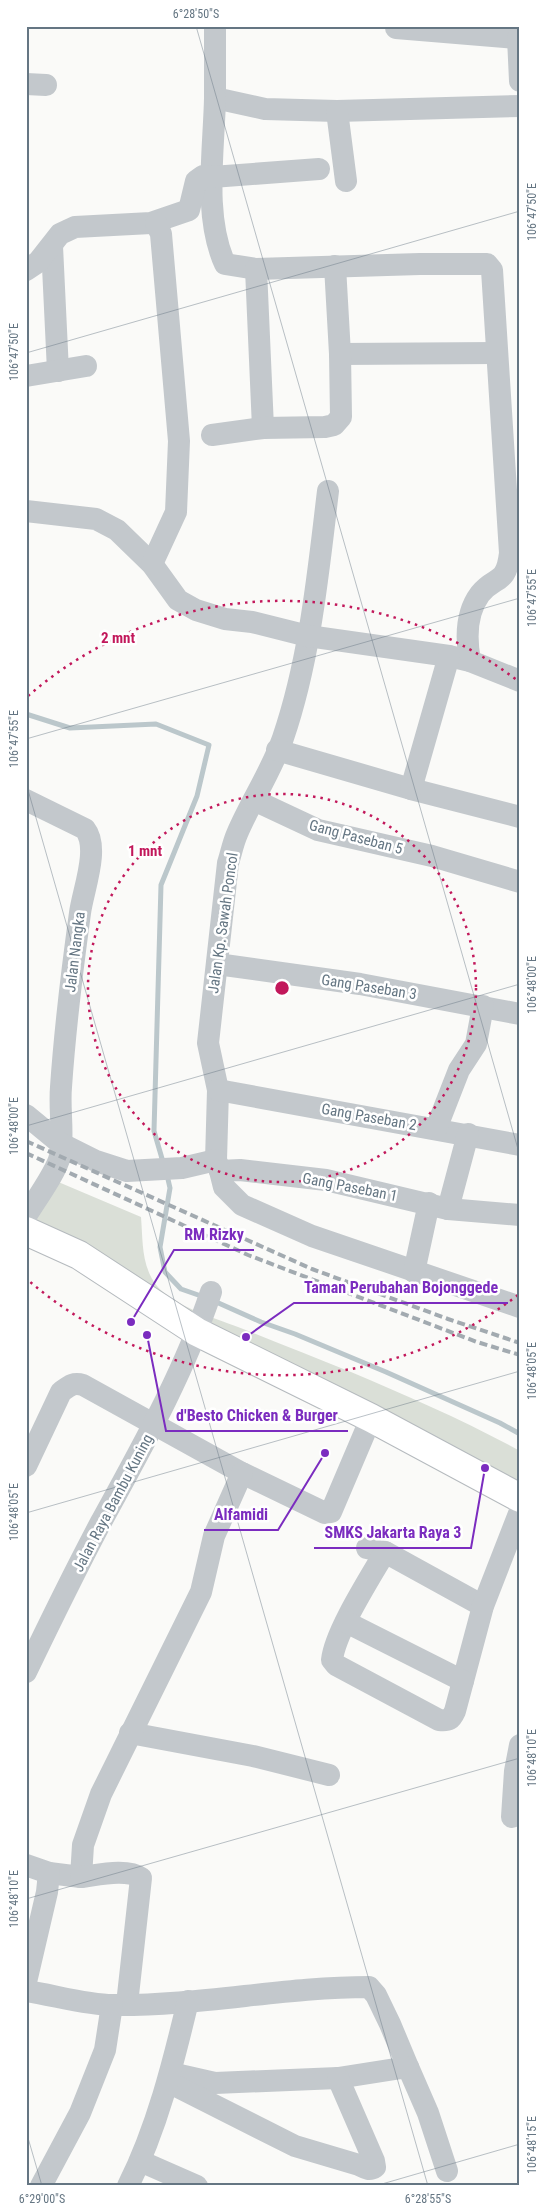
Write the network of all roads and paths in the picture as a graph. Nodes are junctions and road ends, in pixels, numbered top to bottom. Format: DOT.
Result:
graph roads {
  1 [pos="215,26"];
  2 [pos="396,28"];
  3 [pos="519,37"];
  4 [pos="520,81"];
  5 [pos="215,98"];
  6 [pos="520,106"];
  7 [pos="337,110"];
  8 [pos="319,169"];
  9 [pos="212,177"];
  10 [pos="346,181"];
  11 [pos="156,222"];
  12 [pos="52,246"];
  13 [pos="335,266"];
  14 [pos="256,269"];
  15 [pos="26,270"];
  16 [pos="496,353"];
  17 [pos="340,354"];
  18 [pos="86,366"];
  19 [pos="58,371"];
  20 [pos="26,376"];
  21 [pos="263,428"];
  22 [pos="212,435"];
  23 [pos="328,491"];
  24 [pos="26,511"];
  25 [pos="152,564"];
  26 [pos="308,636"];
  27 [pos="460,658"];
  28 [pos="520,681"];
  29 [pos="277,750"];
  30 [pos="411,789"];
  31 [pos="26,800"];
  32 [pos="254,800"];
  33 [pos="520,817"];
  34 [pos="520,882"];
  35 [pos="217,964"];
  36 [pos="484,1006"];
  37 [pos="520,1014"];
  38 [pos="218,1090"];
  39 [pos="26,1115"];
  40 [pos="436,1129"];
  41 [pos="468,1134"];
  42 [pos="60,1143"];
  43 [pos="520,1145"];
  44 [pos="218,1165"];
  45 [pos="438,1206"];
  46 [pos="520,1215"];
  47 [pos="26,1216"];
  48 [pos="26,1231"];
  49 [pos="414,1272"];
  50 [pos="520,1307"];
  51 [pos="205,1311"];
  52 [pos="371,1418"];
  53 [pos="154,1425"];
  54 [pos="26,1466"];
  55 [pos="242,1473"];
  56 [pos="520,1498"];
  57 [pos="520,1511"];
  58 [pos="483,1606"];
  59 [pos="346,1622"];
  60 [pos="26,1672"];
  61 [pos="463,1681"];
  62 [pos="130,1733"];
  63 [pos="520,1744"];
  64 [pos="329,1776"];
  65 [pos="512,1817"];
  66 [pos="82,1862"];
  67 [pos="26,1865"];
  68 [pos="49,1872"];
  69 [pos="26,1982"];
  70 [pos="26,1991"];
  71 [pos="188,2001"];
  72 [pos="120,2005"];
  73 [pos="408,2066"];
  74 [pos="169,2078"];
  75 [pos="338,2078"];
  76 [pos="140,2161"];
  77 [pos="447,2171"];
  78 [pos="42,2186"];
  79 [pos="128,2186"];
  80 [pos="197,2186"];
  1 -- 5 [label="street"];
  2 -- 3 [label="street"];
  3 -- 4 [label="street"];
  5 -- 7 [label="street"];
  5 -- 9 [label="street"];
  6 -- 7 [label="street"];
  7 -- 10 [label="street"];
  8 -- 9 [label="street"];
  9 -- 11 [label="street"];
  9 -- 14 [label="street"];
  11 -- 12 [label="street"];
  11 -- 25 [label="street"];
  12 -- 15 [label="street"];
  12 -- 19 [label="street"];
  13 -- 14 [label="street"];
  13 -- 16 [label="street"];
  13 -- 17 [label="street"];
  14 -- 21 [label="street"];
  16 -- 17 [label="street"];
  16 -- 27 [label="street"];
  17 -- 21 [label="street"];
  18 -- 19 [label="street"];
  19 -- 20 [label="street"];
  21 -- 22 [label="street"];
  23 -- 26 [label="street, Jalan Kp. Sawah Poncol"];
  24 -- 25 [label="street"];
  25 -- 26 [label="street"];
  26 -- 27 [label="street"];
  26 -- 29 [label="street, Jalan Kp. Sawah Poncol"];
  27 -- 28 [label="street"];
  27 -- 30 [label="street"];
  29 -- 30 [label="street"];
  29 -- 32 [label="street, Jalan Kp. Sawah Poncol"];
  30 -- 33 [label="street"];
  31 -- 42 [label="street, Jalan Nangka"];
  32 -- 34 [label="street, Gang Paseban 5"];
  32 -- 35 [label="street, Jalan Kp. Sawah Poncol"];
  35 -- 36 [label="street, Gang Paseban 3"];
  35 -- 38 [label="street, Jalan Kp. Sawah Poncol"];
  36 -- 37 [label="street, Gang Paseban 3"];
  36 -- 40 [label="street"];
  38 -- 40 [label="street, Gang Paseban 2"];
  38 -- 44 [label="street, Jalan Kp. Sawah Poncol"];
  39 -- 42 [label="street, Gang Paseban 1"];
  40 -- 41 [label="street, Gang Paseban 2"];
  41 -- 43 [label="street, Gang Paseban 2"];
  41 -- 45 [label="street"];
  42 -- 44 [label="street, Gang Paseban 1"];
  42 -- 47 [label="street, Jalan Nangka"];
  44 -- 45 [label="street, Gang Paseban 1"];
  44 -- 49 [label="street"];
  45 -- 46 [label="street, Gang Paseban 1"];
  45 -- 49 [label="street"];
  48 -- 51 [label="main road"];
  49 -- 50 [label="street"];
  51 -- 52 [label="main road"];
  51 -- 53 [label="street, Jalan Raya Bambu Kuning"];
  52 -- 55 [label="street"];
  52 -- 56 [label="main road"];
  53 -- 54 [label="street"];
  53 -- 55 [label="street"];
  53 -- 60 [label="street, Jalan Raya Bambu Kuning"];
  55 -- 62 [label="street"];
  57 -- 58 [label="street"];
  58 -- 59 [label="street"];
  58 -- 61 [label="street"];
  59 -- 61 [label="street"];
  59 -- 61 [label="street"];
  62 -- 64 [label="street"];
  62 -- 66 [label="street"];
  63 -- 65 [label="street"];
  66 -- 68 [label="street"];
  66 -- 72 [label="street"];
  67 -- 68 [label="street"];
  68 -- 69 [label="street"];
  70 -- 72 [label="street"];
  71 -- 72 [label="street"];
  71 -- 73 [label="street"];
  71 -- 74 [label="street"];
  72 -- 78 [label="street"];
  73 -- 75 [label="street"];
  73 -- 77 [label="street"];
  74 -- 75 [label="street"];
  74 -- 75 [label="street"];
  74 -- 76 [label="street"];
  76 -- 79 [label="street"];
  76 -- 80 [label="street"];
}
